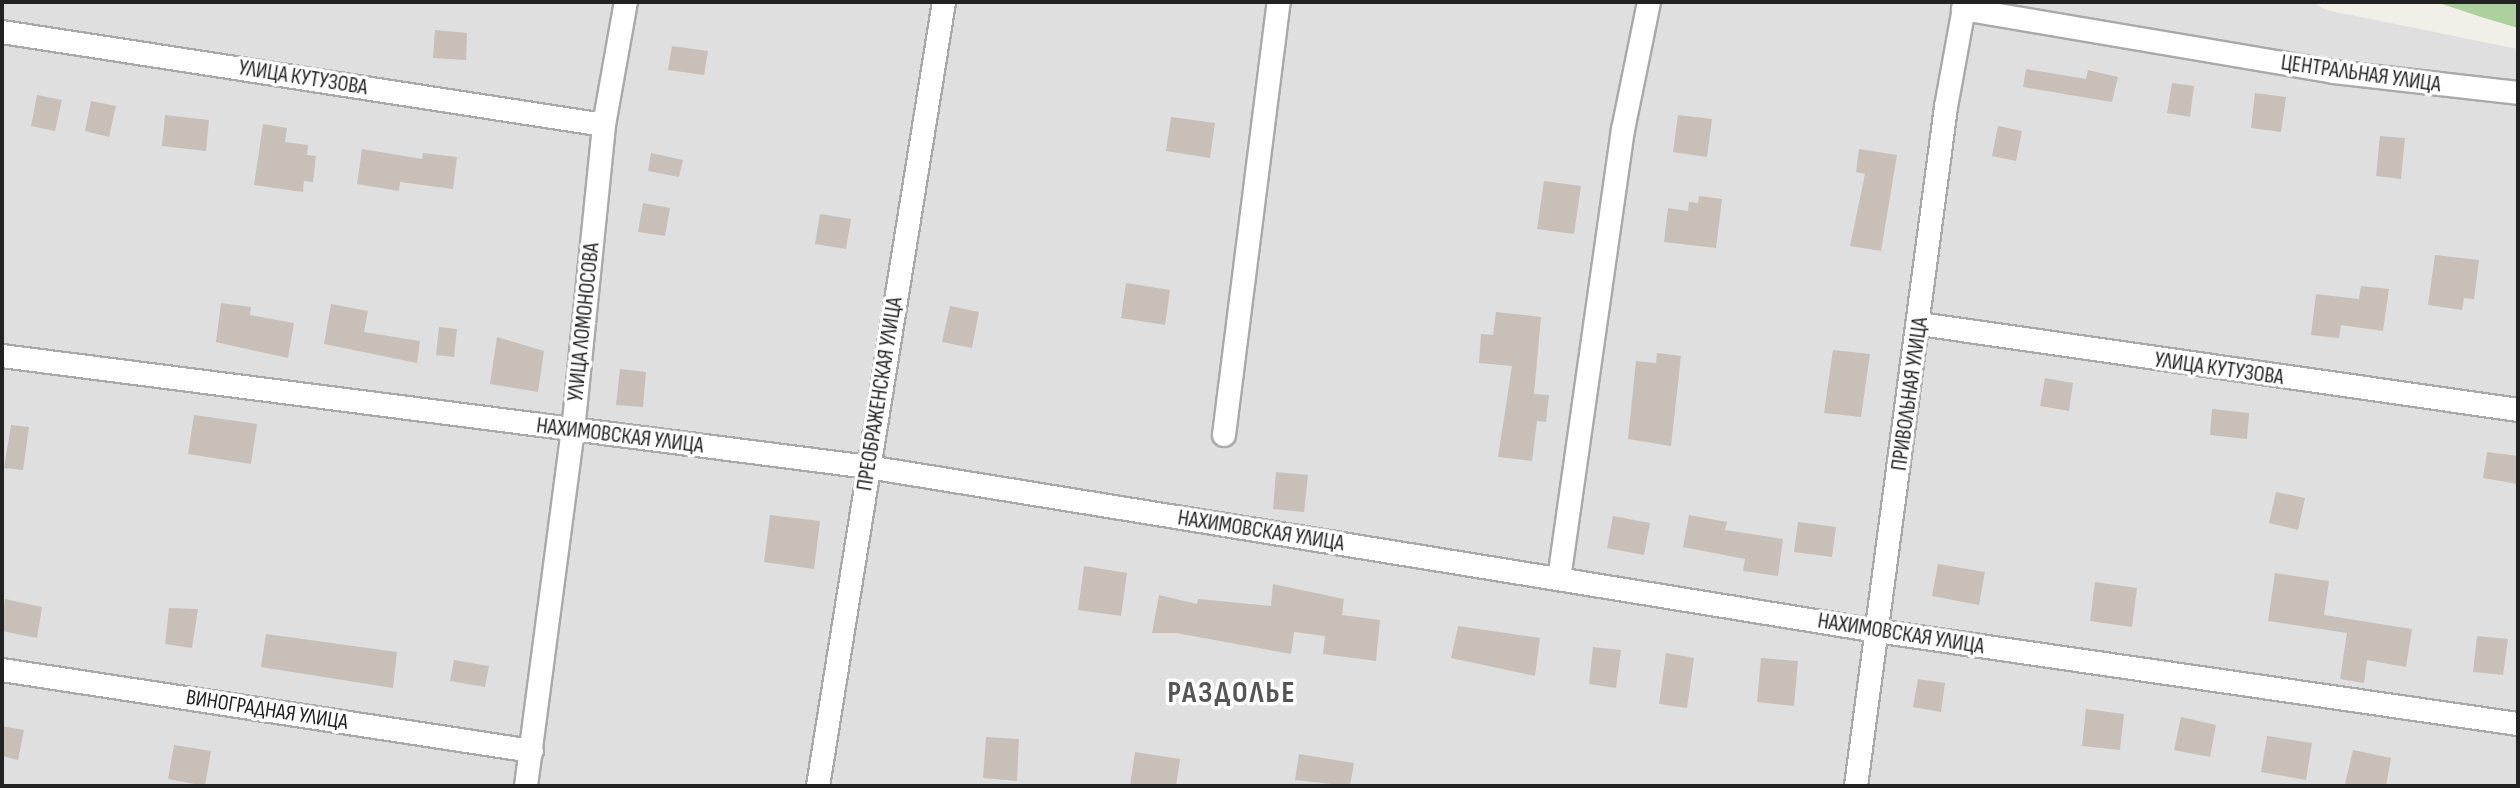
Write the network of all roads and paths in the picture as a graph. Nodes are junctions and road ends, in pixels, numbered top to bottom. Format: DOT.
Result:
graph roads {
  1 [pos="626,2"];
  2 [pos="944,2"];
  3 [pos="1279,2"];
  4 [pos="1649,2"];
  5 [pos="1964,5"];
  6 [pos="2,32"];
  7 [pos="2518,93"];
  8 [pos="604,125"];
  9 [pos="1920,324"];
  10 [pos="2,356"];
  11 [pos="2518,410"];
  12 [pos="573,431"];
  13 [pos="1224,435"];
  14 [pos="868,467"];
  15 [pos="1559,579"];
  16 [pos="1877,631"];
  17 [pos="2,670"];
  18 [pos="2518,724"];
  19 [pos="532,751"];
  20 [pos="526,786"];
  21 [pos="818,786"];
  22 [pos="1856,786"];
  1 -- 8 [label="street, УЛИЦА ЛОМОНОСОВА"];
  2 -- 14 [label="street, ПРЕОБРАЖЕНСКАЯ УЛИЦА"];
  3 -- 13 [label="street"];
  4 -- 15 [label="street"];
  5 -- 7 [label="street, ЦЕНТРАЛЬНАЯ УЛИЦА"];
  5 -- 9 [label="street, ПРИВОЛЬНАЯ УЛИЦА"];
  6 -- 8 [label="street, УЛИЦА КУТУЗОВА"];
  8 -- 12 [label="street, УЛИЦА ЛОМОНОСОВА"];
  9 -- 11 [label="street, УЛИЦА КУТУЗОВА"];
  9 -- 16 [label="street, ПРИВОЛЬНАЯ УЛИЦА"];
  10 -- 12 [label="street, НАХИМОВСКАЯ УЛИЦА"];
  12 -- 14 [label="street, НАХИМОВСКАЯ УЛИЦА"];
  12 -- 19 [label="street, УЛИЦА ЛОМОНОСОВА"];
  14 -- 15 [label="street, НАХИМОВСКАЯ УЛИЦА"];
  14 -- 21 [label="street, ПРЕОБРАЖЕНСКАЯ УЛИЦА"];
  15 -- 16 [label="street, НАХИМОВСКАЯ УЛИЦА"];
  16 -- 18 [label="street, НАХИМОВСКАЯ УЛИЦА"];
  16 -- 22 [label="street, ПРИВОЛЬНАЯ УЛИЦА"];
  17 -- 19 [label="street, ВИНОГРАДНАЯ УЛИЦА"];
  19 -- 20 [label="street, УЛИЦА ЛОМОНОСОВА"];
}
